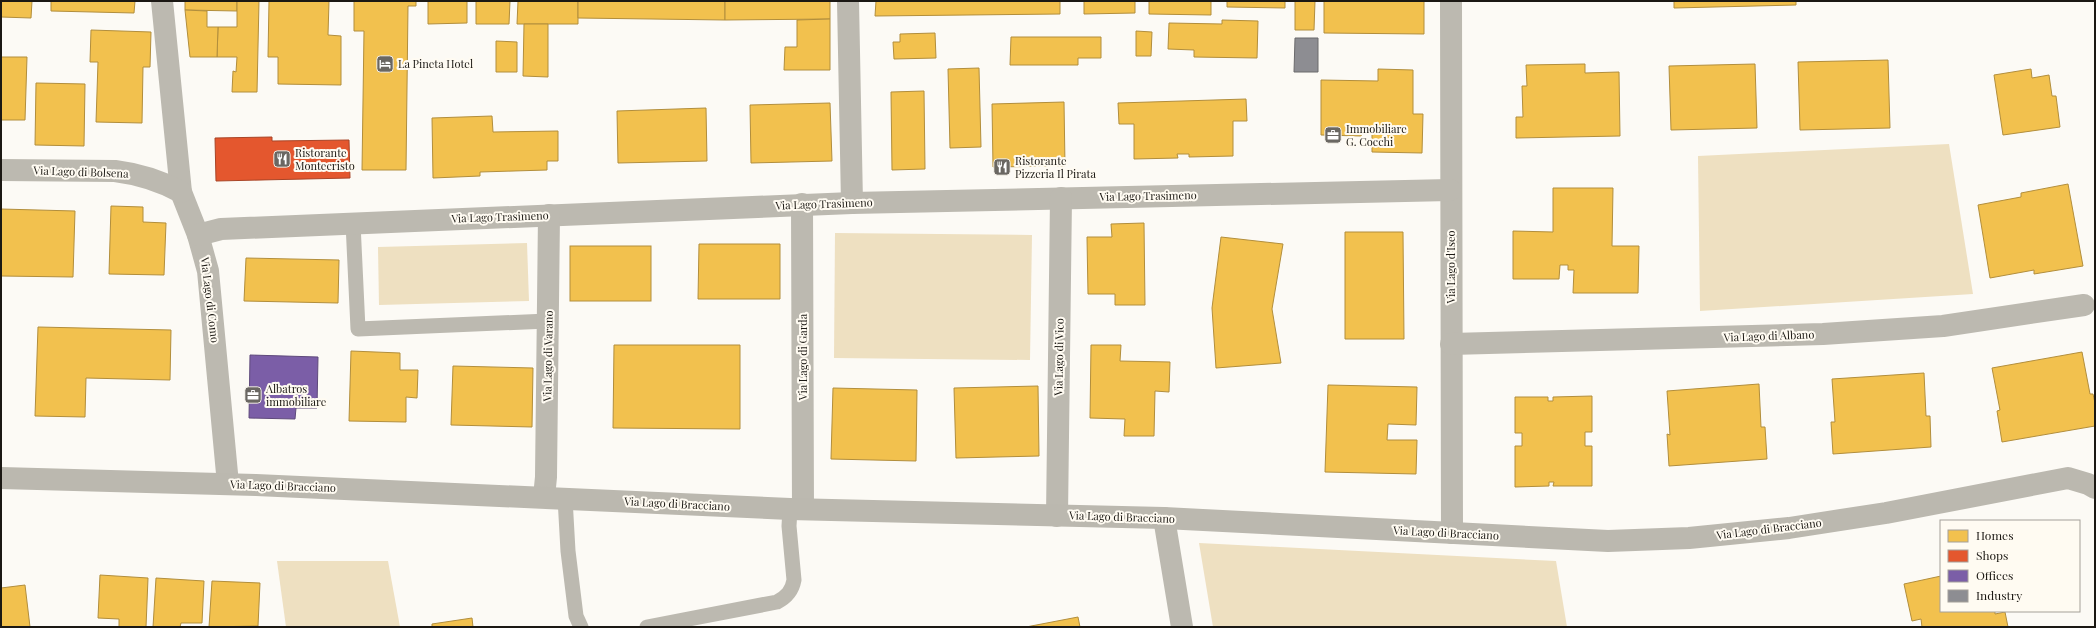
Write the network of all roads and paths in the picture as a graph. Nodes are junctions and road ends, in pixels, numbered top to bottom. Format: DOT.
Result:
graph roads {
  1 [pos="162,1"];
  2 [pos="848,1"];
  3 [pos="1451,1"];
  4 [pos="1,170"];
  5 [pos="1450,190"];
  6 [pos="181,192"];
  7 [pos="1061,198"];
  8 [pos="852,203"];
  9 [pos="802,204"];
  10 [pos="549,215"];
  11 [pos="353,223"];
  12 [pos="198,235"];
  13 [pos="2084,305"];
  14 [pos="548,321"];
  15 [pos="1451,344"];
  16 [pos="1,478"];
  17 [pos="228,484"];
  18 [pos="2095,488"];
  19 [pos="554,498"];
  20 [pos="796,509"];
  21 [pos="1057,516"];
  22 [pos="1164,518"];
  23 [pos="1452,533"];
  24 [pos="582,627"];
  25 [pos="646,627"];
  26 [pos="1182,627"];
  1 -- 6 [label="street, Via Lago di Como"];
  2 -- 8 [label="street"];
  3 -- 5 [label="street, Via Lago d'Iseo"];
  4 -- 6 [label="street, Via Lago di Bolsena"];
  5 -- 7 [label="street, Via Lago Trasimeno"];
  5 -- 15 [label="street, Via Lago d'Iseo"];
  6 -- 12 [label="street, Via Lago di Como"];
  7 -- 8 [label="street, Via Lago Trasimeno"];
  7 -- 21 [label="street, Via Lago di Vico"];
  8 -- 9 [label="street, Via Lago Trasimeno"];
  9 -- 10 [label="street, Via Lago Trasimeno"];
  9 -- 20 [label="street, Via Lago di Garda"];
  10 -- 11 [label="street, Via Lago Trasimeno"];
  10 -- 14 [label="street, Via Lago di Varano"];
  11 -- 12 [label="street, Via Lago Trasimeno"];
  11 -- 14 [label="lane"];
  12 -- 17 [label="street, Via Lago di Como"];
  13 -- 15 [label="street, Via Lago di Albano"];
  14 -- 19 [label="street, Via Lago di Varano"];
  15 -- 23 [label="street, Via Lago d'Iseo"];
  16 -- 17 [label="main road, Via Lago di Bracciano"];
  17 -- 19 [label="main road, Via Lago di Bracciano"];
  18 -- 23 [label="main road, Via Lago di Bracciano"];
  19 -- 20 [label="main road, Via Lago di Bracciano"];
  19 -- 24 [label="lane"];
  20 -- 21 [label="main road, Via Lago di Bracciano"];
  20 -- 25 [label="lane"];
  21 -- 22 [label="main road, Via Lago di Bracciano"];
  22 -- 23 [label="main road, Via Lago di Bracciano"];
  22 -- 26 [label="street"];
}
